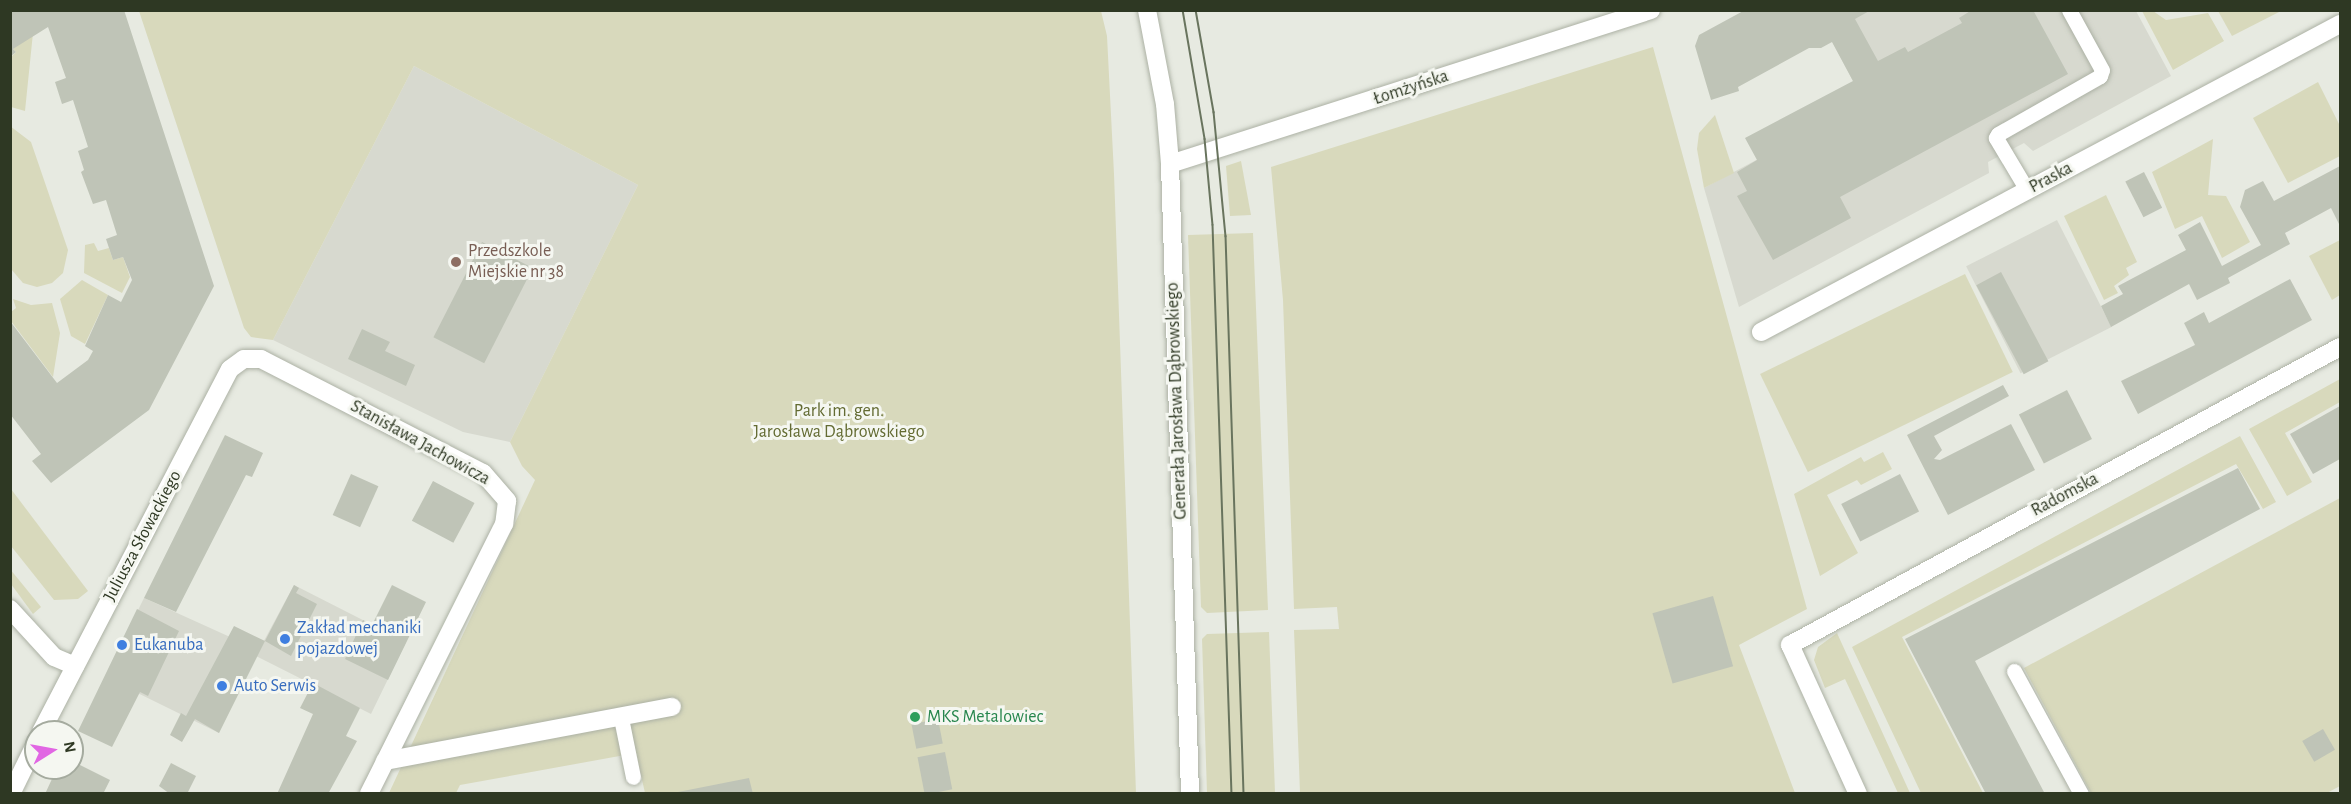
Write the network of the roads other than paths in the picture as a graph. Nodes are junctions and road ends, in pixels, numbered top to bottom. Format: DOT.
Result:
graph roads {
  1 [pos="1147,10"];
  2 [pos="1651,10"];
  3 [pos="2069,10"];
  4 [pos="2340,24"];
  5 [pos="1170,164"];
  6 [pos="2027,190"];
  7 [pos="1761,332"];
  8 [pos="2340,347"];
  9 [pos="261,359"];
  10 [pos="10,609"];
  11 [pos="75,666"];
  12 [pos="2014,671"];
  13 [pos="672,707"];
  14 [pos="621,718"];
  15 [pos="47,720"];
  16 [pos="385,761"];
  17 [pos="24,767"];
  18 [pos="633,777"];
  19 [pos="11,794"];
  20 [pos="369,794"];
  21 [pos="1190,794"];
  22 [pos="1858,794"];
  23 [pos="2081,794"];
  1 -- 5 [label="street, Generała Jarosława Dąbrowskiego"];
  2 -- 5 [label="street, Łomżyńska"];
  3 -- 6 [label="lane"];
  4 -- 6 [label="street, Praska"];
  5 -- 21 [label="street, Generała Jarosława Dąbrowskiego"];
  6 -- 7 [label="street, Praska"];
  8 -- 22 [label="street, Radomska"];
  9 -- 11 [label="street, Juliusza Słowackiego"];
  9 -- 16 [label="street, Stanisława Jachowicza"];
  10 -- 11 [label="street"];
  11 -- 15 [label="street, Juliusza Słowackiego"];
  12 -- 23 [label="lane"];
  13 -- 14 [label="street"];
  14 -- 16 [label="street"];
  14 -- 18 [label="lane"];
  16 -- 20 [label="street, Stanisława Jachowicza"];
  17 -- 19 [label="street"];
}
